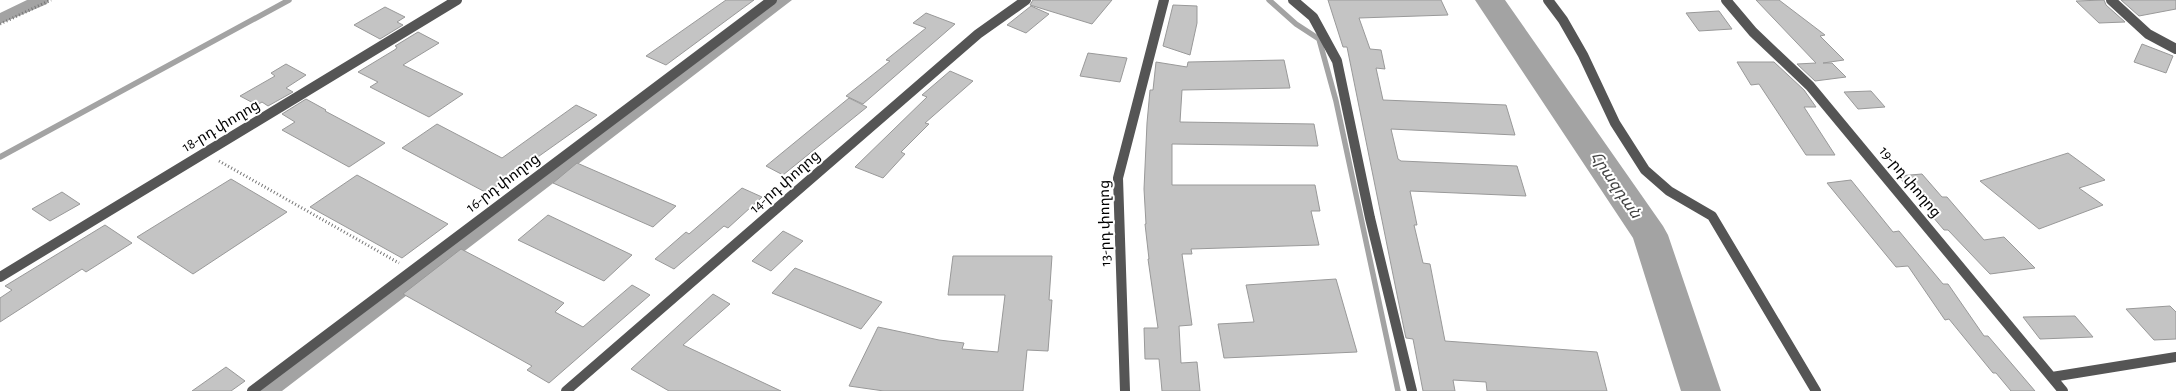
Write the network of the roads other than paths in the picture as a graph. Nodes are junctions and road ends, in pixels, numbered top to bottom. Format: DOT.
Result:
graph roads {
  1 [pos="457,0"];
  2 [pos="772,0"];
  3 [pos="1026,0"];
  4 [pos="1164,0"];
  5 [pos="1293,0"];
  6 [pos="1548,0"];
  7 [pos="1726,0"];
  8 [pos="2111,0"];
  9 [pos="2176,49"];
  10 [pos="0,277"];
  11 [pos="2176,357"];
  12 [pos="2052,377"];
  13 [pos="252,391"];
  14 [pos="566,391"];
  15 [pos="1124,391"];
  16 [pos="1412,391"];
  17 [pos="1816,391"];
  18 [pos="2063,391"];
  1 -- 10 [label="street, 18-րդ փողոց"];
  2 -- 13 [label="street, 16-րդ փողոց"];
  3 -- 14 [label="street, 14-րդ փողոց"];
  4 -- 15 [label="street, 13-րդ փողոց"];
  5 -- 16 [label="street"];
  6 -- 17 [label="street"];
  7 -- 12 [label="street, 19-րդ փողոց"];
  8 -- 9 [label="street"];
  11 -- 12 [label="street"];
  12 -- 18 [label="street, 19-րդ փողոց"];
}
